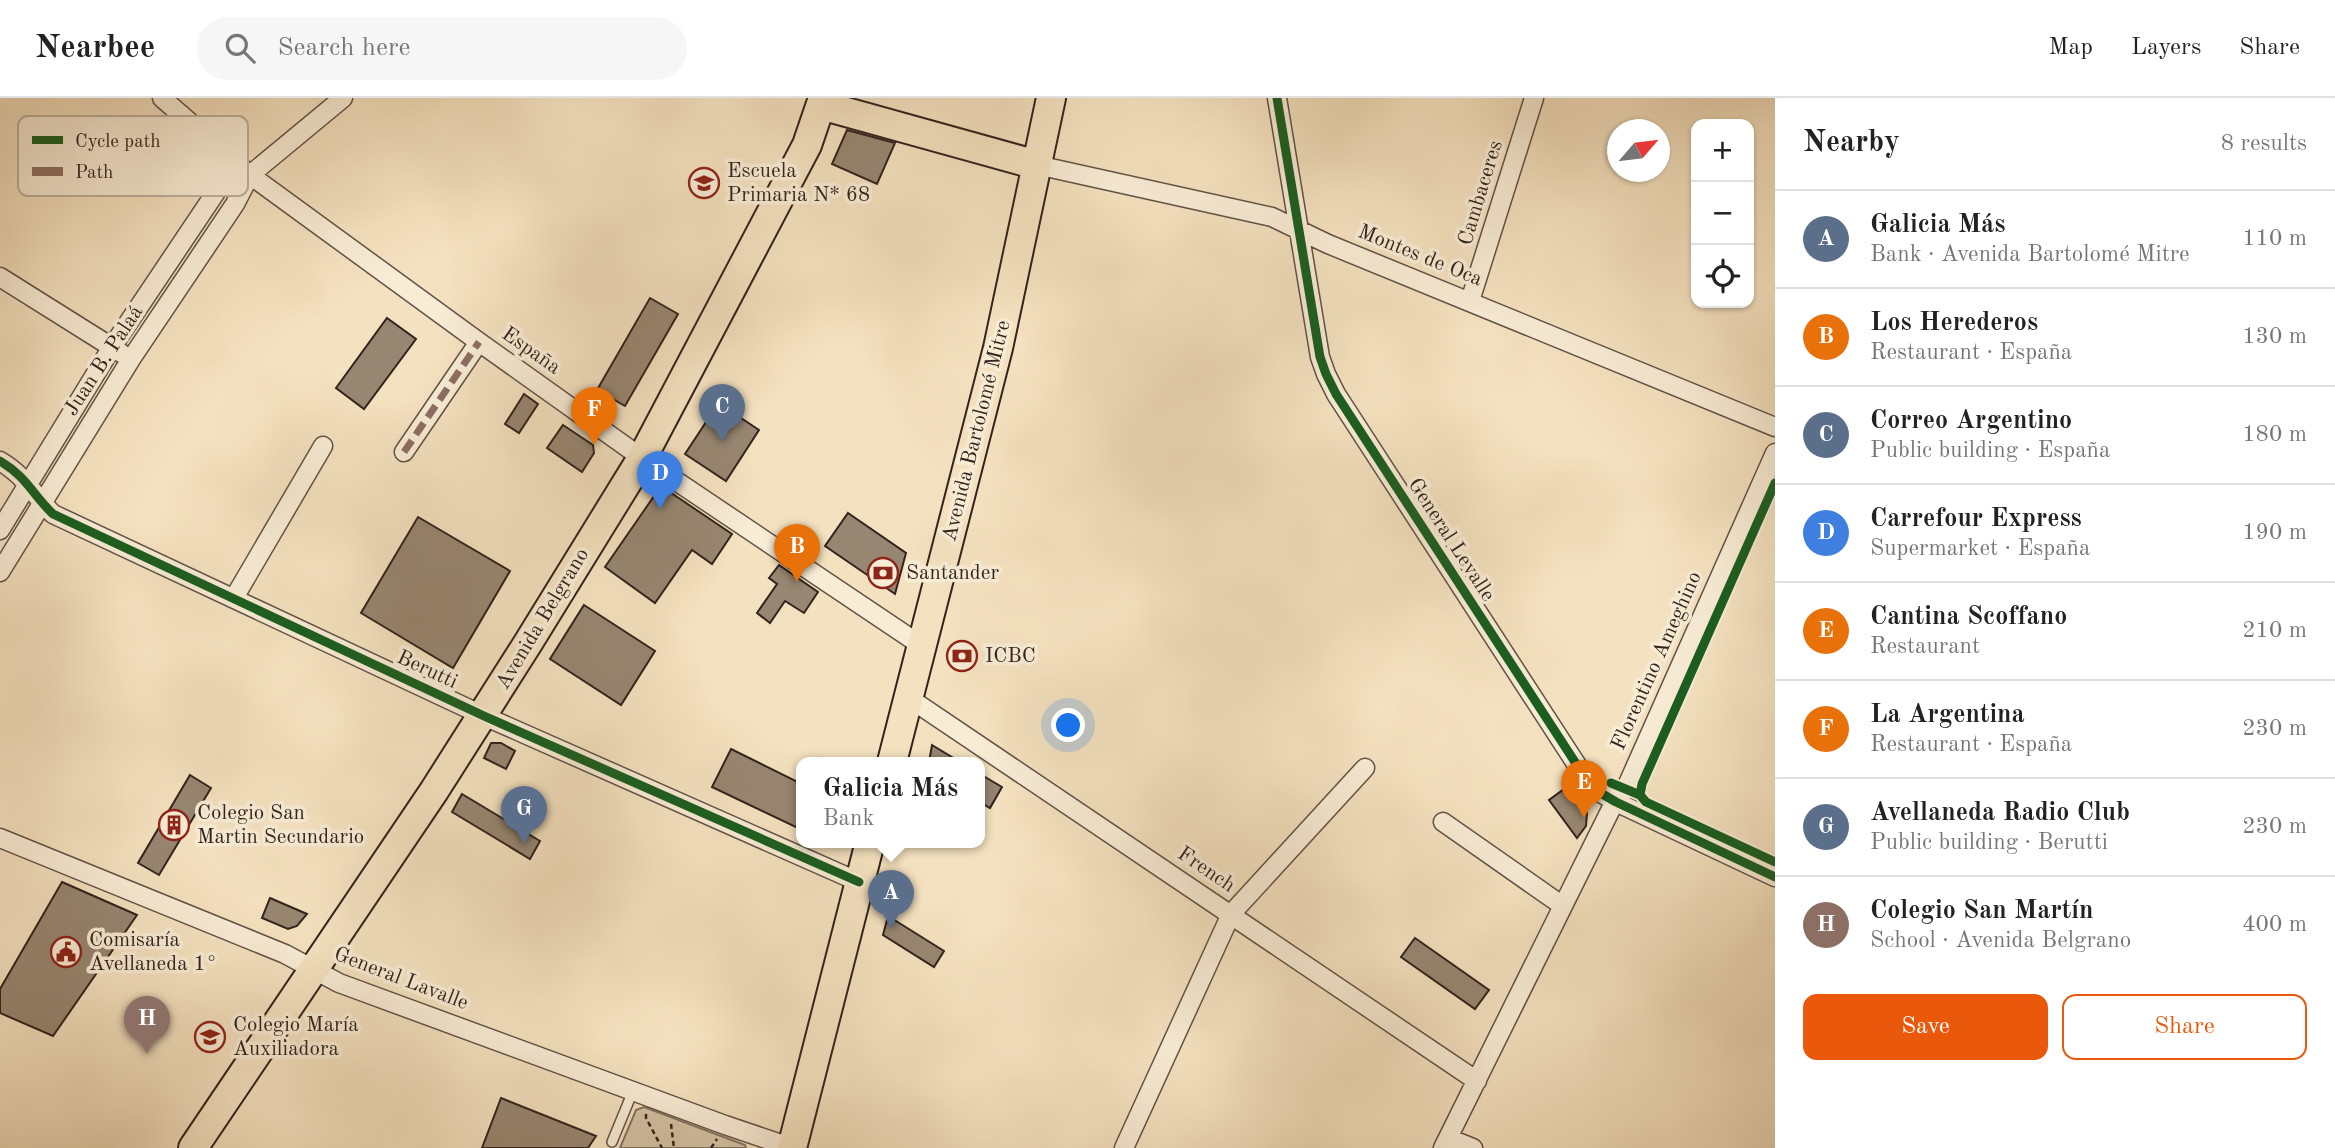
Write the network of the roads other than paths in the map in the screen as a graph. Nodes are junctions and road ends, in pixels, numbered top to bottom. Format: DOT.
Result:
graph roads {
  1 [pos="162,98"];
  2 [pos="343,98"];
  3 [pos="1051,98"];
  4 [pos="1277,98"];
  5 [pos="1534,98"];
  6 [pos="816,100"];
  7 [pos="183,116"];
  8 [pos="1037,165"];
  9 [pos="250,175"];
  10 [pos="248,179"];
  11 [pos="213,196"];
  12 [pos="239,196"];
  13 [pos="1298,228"];
  14 [pos="0,277"];
  15 [pos="1471,301"];
  16 [pos="478,342"];
  17 [pos="112,347"];
  18 [pos="131,359"];
  19 [pos="1775,427"];
  20 [pos="323,446"];
  21 [pos="404,452"];
  22 [pos="1775,453"];
  23 [pos="642,457"];
  24 [pos="0,461"];
  25 [pos="29,483"];
  26 [pos="42,503"];
  27 [pos="0,530"];
  28 [pos="0,572"];
  29 [pos="234,598"];
  30 [pos="922,646"];
  31 [pos="909,698"];
  32 [pos="484,716"];
  33 [pos="893,757"];
  34 [pos="1365,768"];
  35 [pos="1616,802"];
  36 [pos="1443,822"];
  37 [pos="0,838"];
  38 [pos="868,848"];
  39 [pos="1775,877"];
  40 [pos="859,882"];
  41 [pos="1563,906"];
  42 [pos="1231,914"];
  43 [pos="314,969"];
  44 [pos="1477,1081"];
  45 [pos="640,1094"];
  46 [pos="612,1142"];
  47 [pos="1445,1143"];
  48 [pos="193,1148"];
  49 [pos="792,1148"];
  50 [pos="1124,1148"];
  51 [pos="1473,1148"];
  1 -- 7 [label="street, España"];
  2 -- 9 [label="street, Juan B. Palaá"];
  3 -- 8 [label="main road, Avenida Bartolomé Mitre"];
  4 -- 13 [label="street, General Levalle"];
  5 -- 15 [label="street, Cambaceres"];
  6 -- 8 [label="main road"];
  6 -- 23 [label="main road, Avenida Belgrano"];
  8 -- 13 [label="street, Montes de Oca"];
  8 -- 30 [label="main road, Avenida Bartolomé Mitre"];
  9 -- 10 [label="street, Juan B. Palaá"];
  9 -- 16 [label="street, España"];
  11 -- 17 [label="street, Juan B. Palaá"];
  12 -- 18 [label="street, Juan B. Palaá"];
  13 -- 15 [label="street, Montes de Oca"];
  13 -- 35 [label="street, General Levalle"];
  14 -- 17 [label="street"];
  15 -- 19 [label="street, Montes de Oca"];
  16 -- 21 [label="street"];
  16 -- 23 [label="street, España"];
  17 -- 18 [label="street"];
  17 -- 25 [label="street, Juan B. Palaá"];
  18 -- 26 [label="street, Juan B. Palaá"];
  20 -- 29 [label="street"];
  22 -- 35 [label="street, Florentino Ameghino"];
  23 -- 30 [label="street, España"];
  23 -- 32 [label="main road, Avenida Belgrano"];
  24 -- 25 [label="street, Berutti"];
  25 -- 26 [label="street, Berutti"];
  25 -- 27 [label="street, Juan B. Palaá"];
  26 -- 28 [label="street, Juan B. Palaá"];
  26 -- 29 [label="street, Berutti"];
  29 -- 32 [label="street, Berutti"];
  30 -- 31 [label="main road, Avenida Bartolomé Mitre"];
  31 -- 33 [label="main road, Avenida Bartolomé Mitre"];
  31 -- 42 [label="street, French"];
  32 -- 40 [label="street, Berutti"];
  32 -- 43 [label="main road, Avenida Belgrano"];
  34 -- 42 [label="street"];
  35 -- 39 [label="street, General Levalle"];
  35 -- 41 [label="street, Florentino Ameghino"];
  36 -- 41 [label="street"];
  37 -- 43 [label="street, General Lavalle"];
  38 -- 40 [label="main road"];
  40 -- 49 [label="main road"];
  41 -- 44 [label="street, Florentino Ameghino"];
  42 -- 44 [label="street, French"];
  42 -- 50 [label="street"];
  43 -- 45 [label="street, General Lavalle"];
  43 -- 48 [label="main road, Avenida Belgrano"];
  44 -- 47 [label="street, Florentino Ameghino"];
  45 -- 46 [label="lane"];
  45 -- 49 [label="street, General Lavalle"];
  47 -- 51 [label="street"];
}
